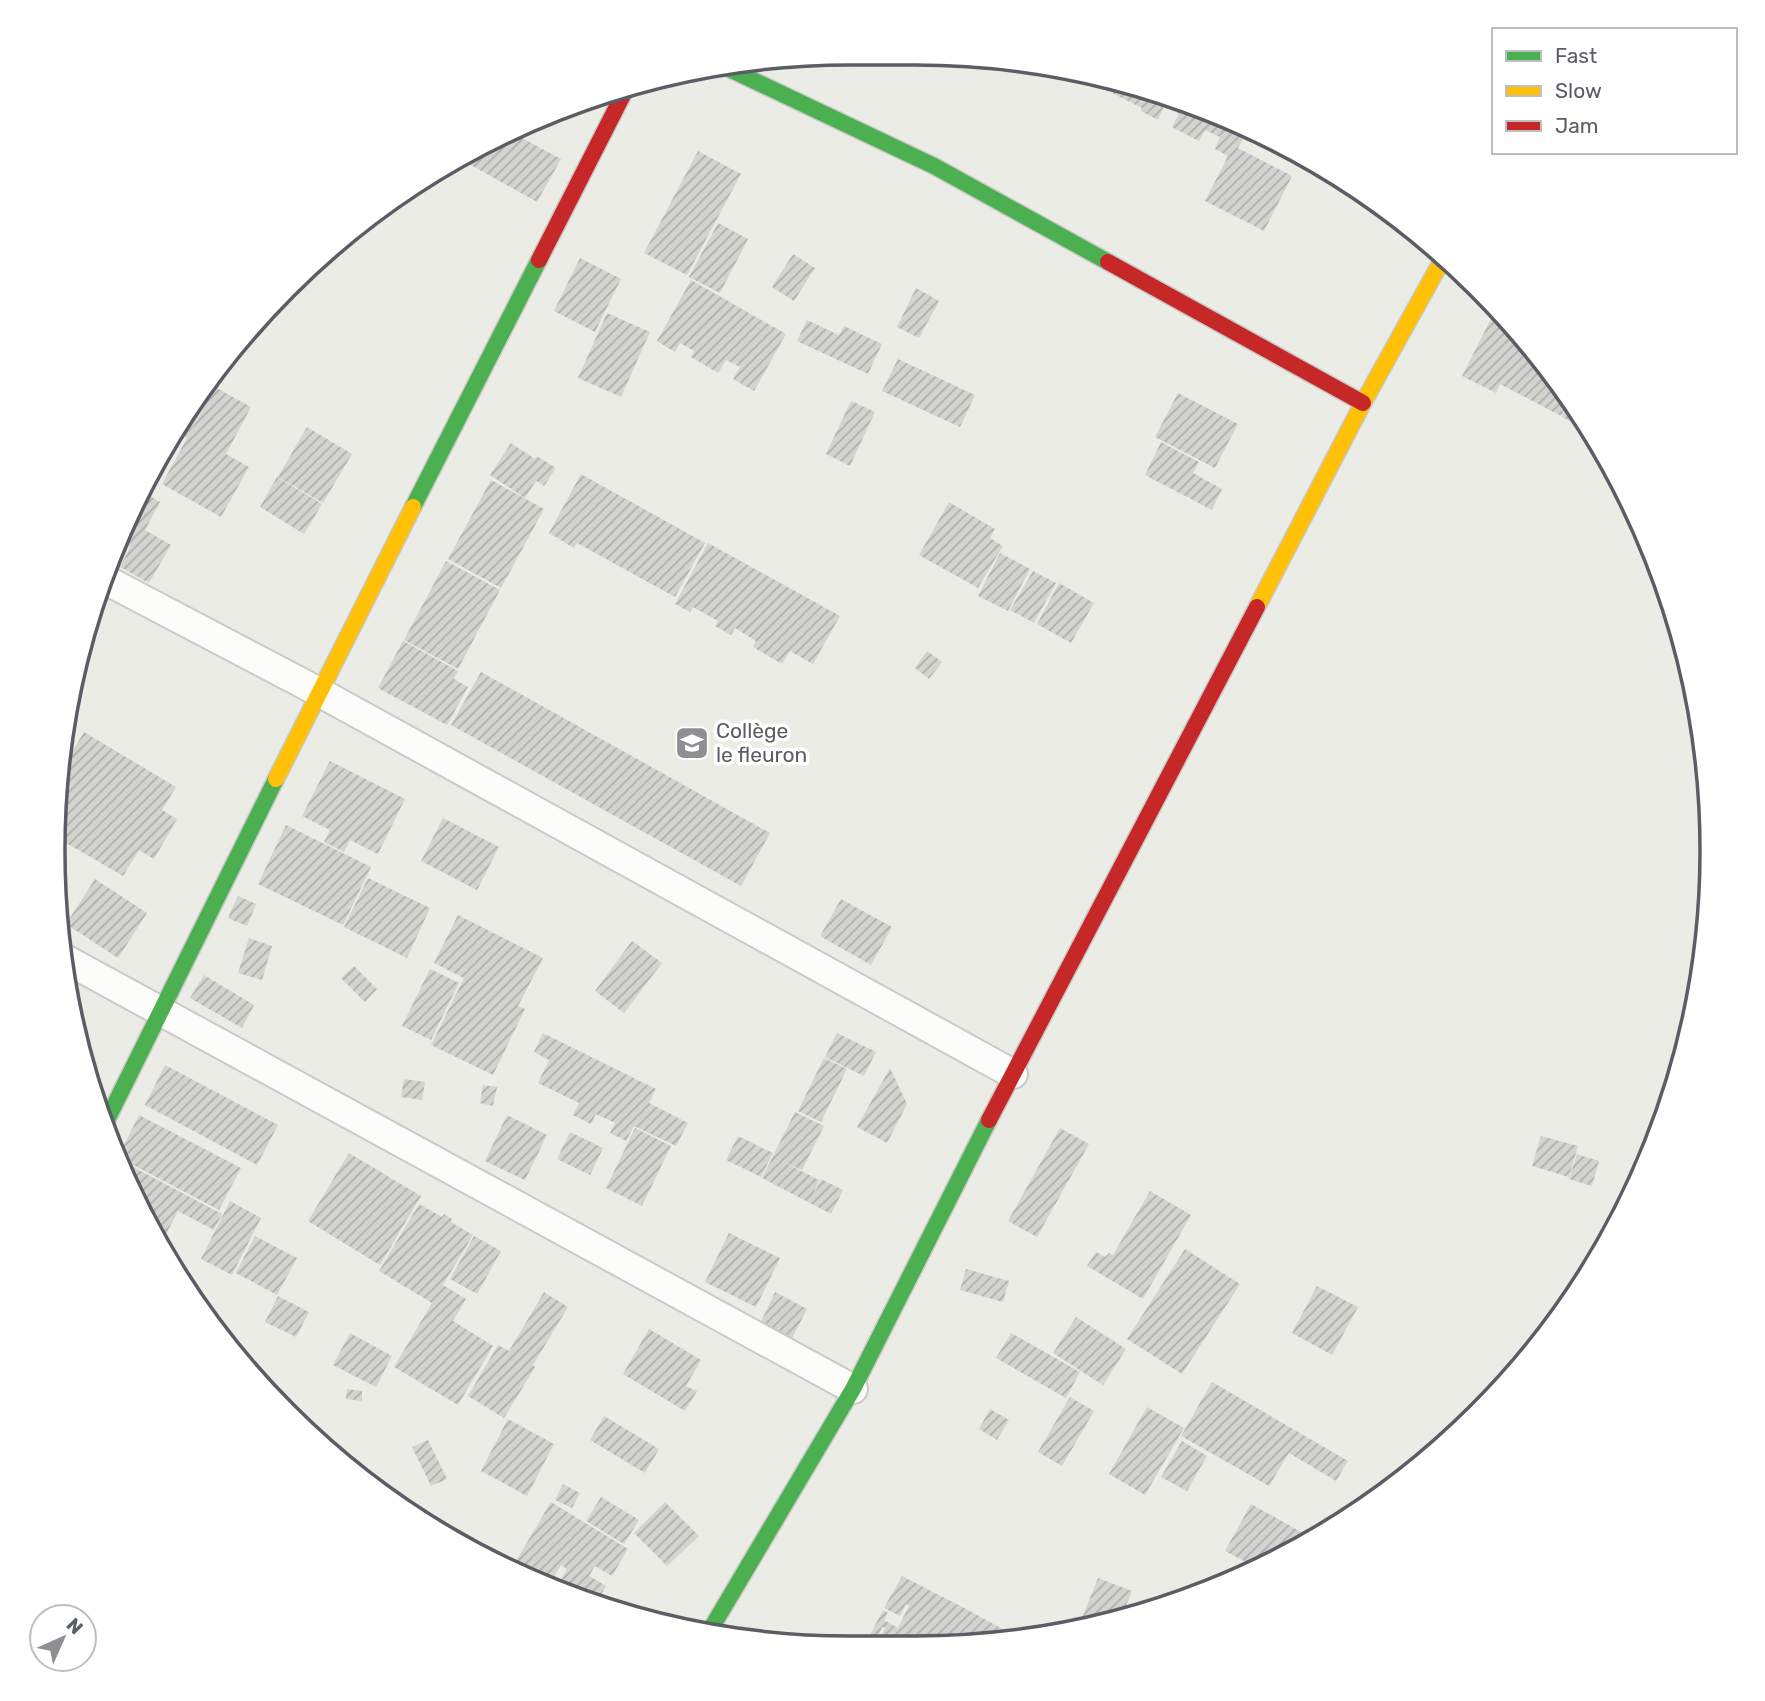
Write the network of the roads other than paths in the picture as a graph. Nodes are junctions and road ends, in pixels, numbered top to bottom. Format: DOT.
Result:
graph roads {
  1 [pos="738,73"];
  2 [pos="621,100"];
  3 [pos="1439,266"];
  4 [pos="1363,403"];
  5 [pos="112,583"];
  6 [pos="319,692"];
  7 [pos="73,963"];
  8 [pos="162,1011"];
  9 [pos="1013,1074"];
  10 [pos="110,1114"];
  11 [pos="853,1389"];
  12 [pos="714,1624"];
  1 -- 4 [label="street"];
  2 -- 6 [label="street"];
  3 -- 4 [label="street"];
  4 -- 9 [label="street"];
  5 -- 6 [label="street"];
  6 -- 8 [label="street"];
  6 -- 9 [label="street"];
  7 -- 8 [label="street"];
  8 -- 10 [label="street"];
  8 -- 11 [label="street"];
  9 -- 11 [label="street"];
  11 -- 12 [label="street"];
}
